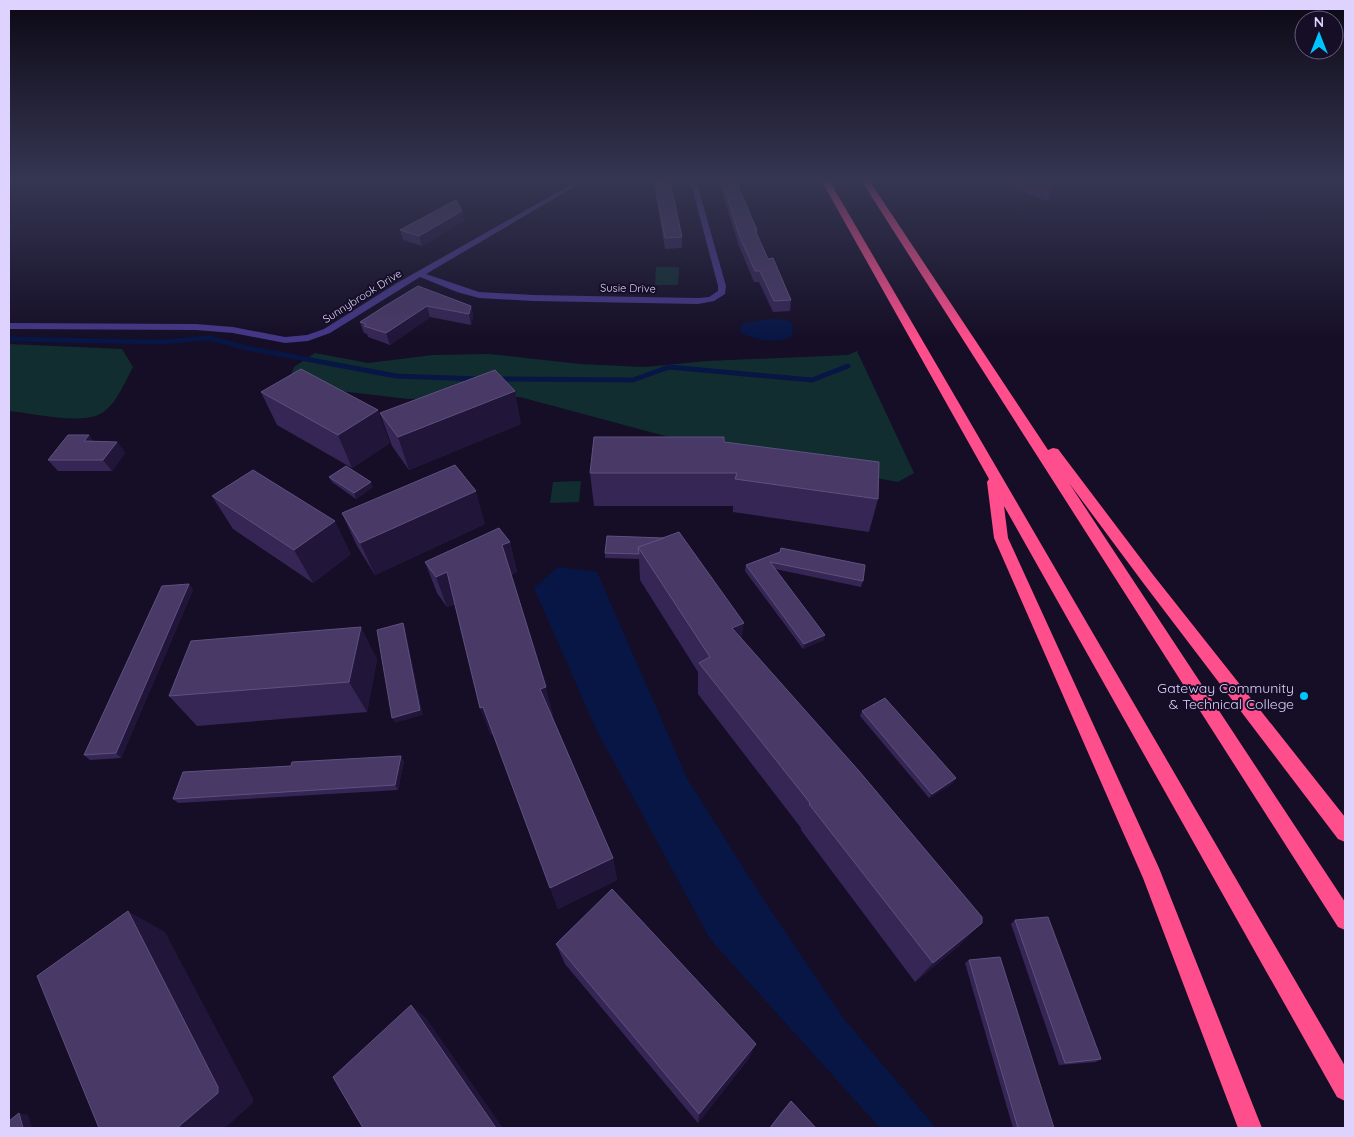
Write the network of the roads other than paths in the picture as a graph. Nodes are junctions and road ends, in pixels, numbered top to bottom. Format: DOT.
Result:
graph roads {
  1 [pos="490,233"];
  2 [pos="708,233"];
  3 [pos="855,233"];
  4 [pos="900,233"];
  5 [pos="419,274"];
  6 [pos="9,326"];
  7 [pos="976,350"];
  8 [pos="994,476"];
  9 [pos="1345,832"];
  10 [pos="1345,920"];
  11 [pos="1345,1089"];
  12 [pos="1250,1128"];
  1 -- 5 [label="street, Sunnybrook Drive"];
  2 -- 5 [label="street, Susie Drive"];
  3 -- 8 [label="highway"];
  4 -- 7 [label="highway"];
  5 -- 6 [label="street, Sunnybrook Drive"];
  7 -- 9 [label="highway"];
  7 -- 10 [label="highway"];
  8 -- 11 [label="highway"];
  8 -- 12 [label="highway"];
}
